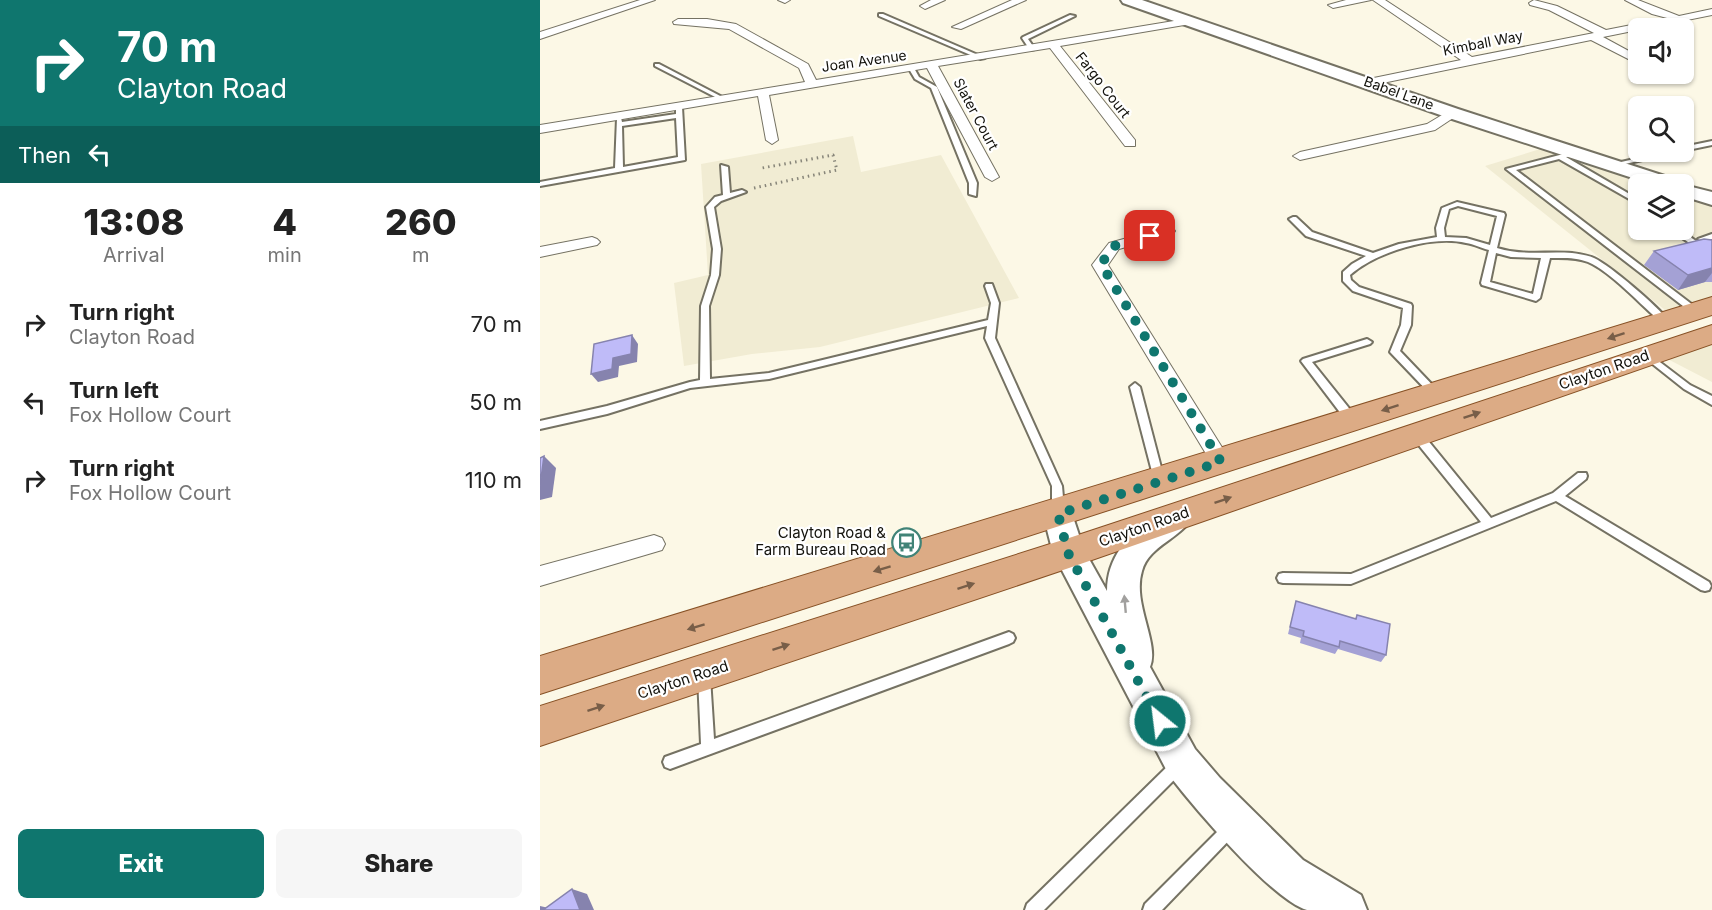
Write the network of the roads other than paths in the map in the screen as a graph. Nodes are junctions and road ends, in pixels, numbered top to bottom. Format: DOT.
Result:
graph roads {
  1 [pos="650,0"];
  2 [pos="940,0"];
  3 [pos="1021,0"];
  4 [pos="1128,0"];
  5 [pos="1366,0"];
  6 [pos="1378,0"];
  7 [pos="1630,0"];
  8 [pos="1534,3"];
  9 [pos="1333,5"];
  10 [pos="925,6"];
  11 [pos="1712,12"];
  12 [pos="881,15"];
  13 [pos="1072,15"];
  14 [pos="1682,18"];
  15 [pos="1694,20"];
  16 [pos="1192,21"];
  17 [pos="678,22"];
  18 [pos="1712,23"];
  19 [pos="957,27"];
  20 [pos="1628,29"];
  21 [pos="1605,34"];
  22 [pos="540,36"];
  23 [pos="1592,36"];
  24 [pos="1053,45"];
  25 [pos="1032,49"];
  26 [pos="1628,56"];
  27 [pos="982,58"];
  28 [pos="1470,61"];
  29 [pos="657,65"];
  30 [pos="932,66"];
  31 [pos="912,69"];
  32 [pos="1368,81"];
  33 [pos="811,83"];
  34 [pos="763,92"];
  35 [pos="723,99"];
  36 [pos="680,111"];
  37 [pos="1452,113"];
  38 [pos="619,121"];
  39 [pos="540,129"];
  40 [pos="772,140"];
  41 [pos="1130,143"];
  42 [pos="1712,143"];
  43 [pos="1694,147"];
  44 [pos="1568,155"];
  45 [pos="1300,156"];
  46 [pos="1628,162"];
  47 [pos="1612,165"];
  48 [pos="724,167"];
  49 [pos="619,170"];
  50 [pos="1639,174"];
  51 [pos="993,177"];
  52 [pos="540,184"];
  53 [pos="742,192"];
  54 [pos="1694,193"];
  55 [pos="973,194"];
  56 [pos="1628,195"];
  57 [pos="727,196"];
  58 [pos="1712,199"];
  59 [pos="1293,219"];
  60 [pos="1168,231"];
  61 [pos="1712,236"];
  62 [pos="1441,239"];
  63 [pos="1702,239"];
  64 [pos="1690,240"];
  65 [pos="592,242"];
  66 [pos="1492,248"];
  67 [pos="540,252"];
  68 [pos="1370,255"];
  69 [pos="1546,256"];
  70 [pos="1712,256"];
  71 [pos="989,286"];
  72 [pos="1706,317"];
  73 [pos="1665,321"];
  74 [pos="993,322"];
  75 [pos="1367,342"];
  76 [pos="1648,356"];
  77 [pos="705,383"];
  78 [pos="1135,387"];
  79 [pos="1436,394"];
  80 [pos="1712,401"];
  81 [pos="1352,421"];
  82 [pos="540,425"];
  83 [pos="1417,434"];
  84 [pos="1221,462"];
  85 [pos="1582,476"];
  86 [pos="1160,482"];
  87 [pos="1557,496"];
  88 [pos="1058,514"];
  89 [pos="1181,514"];
  90 [pos="1489,523"];
  91 [pos="654,544"];
  92 [pos="1068,553"];
  93 [pos="540,576"];
  94 [pos="1283,578"];
  95 [pos="1705,586"];
  96 [pos="1009,638"];
  97 [pos="704,673"];
  98 [pos="540,675"];
  99 [pos="1149,701"];
  100 [pos="540,726"];
  101 [pos="708,748"];
  102 [pos="670,762"];
  103 [pos="1182,762"];
  104 [pos="1236,822"];
  105 [pos="1033,910"];
  106 [pos="1151,910"];
  107 [pos="1346,910"];
  1 -- 22 [label="street"];
  2 -- 10 [label="street"];
  3 -- 19 [label="street"];
  4 -- 16 [label="street, Babel Lane"];
  5 -- 9 [label="street"];
  6 -- 28 [label="street"];
  7 -- 14 [label="street"];
  8 -- 21 [label="street"];
  11 -- 14 [label="street, Kimball Way"];
  12 -- 27 [label="lane"];
  13 -- 25 [label="lane"];
  15 -- 18 [label="street"];
  16 -- 24 [label="street, Joan Avenue"];
  16 -- 32 [label="street, Babel Lane"];
  17 -- 33 [label="street"];
  20 -- 21 [label="street, Kimball Way"];
  21 -- 23 [label="street, Kimball Way"];
  23 -- 26 [label="street"];
  23 -- 28 [label="street, Kimball Way"];
  24 -- 25 [label="street, Joan Avenue"];
  24 -- 41 [label="street, Fargo Court"];
  25 -- 27 [label="street, Joan Avenue"];
  27 -- 30 [label="street, Joan Avenue"];
  28 -- 32 [label="street, Kimball Way"];
  29 -- 35 [label="lane"];
  30 -- 31 [label="street, Joan Avenue"];
  30 -- 51 [label="street, Slater Court"];
  31 -- 33 [label="street, Joan Avenue"];
  31 -- 55 [label="lane"];
  32 -- 37 [label="street, Babel Lane"];
  33 -- 34 [label="street, Joan Avenue"];
  34 -- 35 [label="street, Joan Avenue"];
  34 -- 40 [label="street"];
  35 -- 36 [label="street, Joan Avenue"];
  36 -- 38 [label="street, Joan Avenue"];
  36 -- 49 [label="lane"];
  37 -- 44 [label="street, Babel Lane"];
  37 -- 45 [label="street"];
  38 -- 39 [label="street, Joan Avenue"];
  38 -- 49 [label="lane"];
  42 -- 43 [label="lane"];
  44 -- 47 [label="street, Babel Lane"];
  44 -- 56 [label="lane"];
  44 -- 72 [label="lane"];
  46 -- 47 [label="lane"];
  47 -- 50 [label="street, Babel Lane"];
  48 -- 57 [label="lane"];
  49 -- 52 [label="lane"];
  53 -- 57 [label="lane"];
  54 -- 58 [label="street"];
  57 -- 77 [label="lane"];
  59 -- 68 [label="lane"];
  60 -- 84 [label="street"];
  61 -- 63 [label="lane"];
  62 -- 66 [label="lane"];
  62 -- 66 [label="lane"];
  62 -- 68 [label="lane"];
  64 -- 70 [label="lane"];
  65 -- 67 [label="street"];
  66 -- 69 [label="lane"];
  66 -- 69 [label="lane"];
  68 -- 79 [label="lane"];
  69 -- 73 [label="lane"];
  71 -- 74 [label="lane"];
  72 -- 73 [label="main road, Clayton Road"];
  72 -- 76 [label="main road, Clayton Road"];
  73 -- 79 [label="main road, Clayton Road, one-way"];
  74 -- 77 [label="lane"];
  74 -- 88 [label="lane"];
  75 -- 81 [label="lane"];
  76 -- 80 [label="lane"];
  83 -- 76 [label="main road, Clayton Road, one-way"];
  77 -- 82 [label="lane"];
  78 -- 86 [label="lane"];
  79 -- 81 [label="main road, Clayton Road, one-way"];
  81 -- 84 [label="main road, Clayton Road"];
  89 -- 83 [label="main road, Clayton Road, one-way"];
  83 -- 90 [label="lane"];
  84 -- 86 [label="main road, Clayton Road"];
  85 -- 87 [label="lane"];
  86 -- 88 [label="main road, Clayton Road"];
  87 -- 90 [label="lane"];
  87 -- 95 [label="lane"];
  88 -- 92 [label="street"];
  88 -- 98 [label="main road, Clayton Road, one-way"];
  89 -- 92 [label="main road, Clayton Road"];
  99 -- 89 [label="street, one-way"];
  90 -- 94 [label="lane"];
  91 -- 93 [label="street"];
  97 -- 92 [label="main road, Clayton Road, one-way"];
  92 -- 99 [label="street"];
  96 -- 101 [label="lane"];
  100 -- 97 [label="main road, Clayton Road, one-way"];
  97 -- 101 [label="lane"];
  99 -- 103 [label="street"];
  101 -- 102 [label="lane"];
  103 -- 104 [label="street"];
  103 -- 105 [label="lane"];
  104 -- 106 [label="lane"];
  104 -- 107 [label="street"];
}
